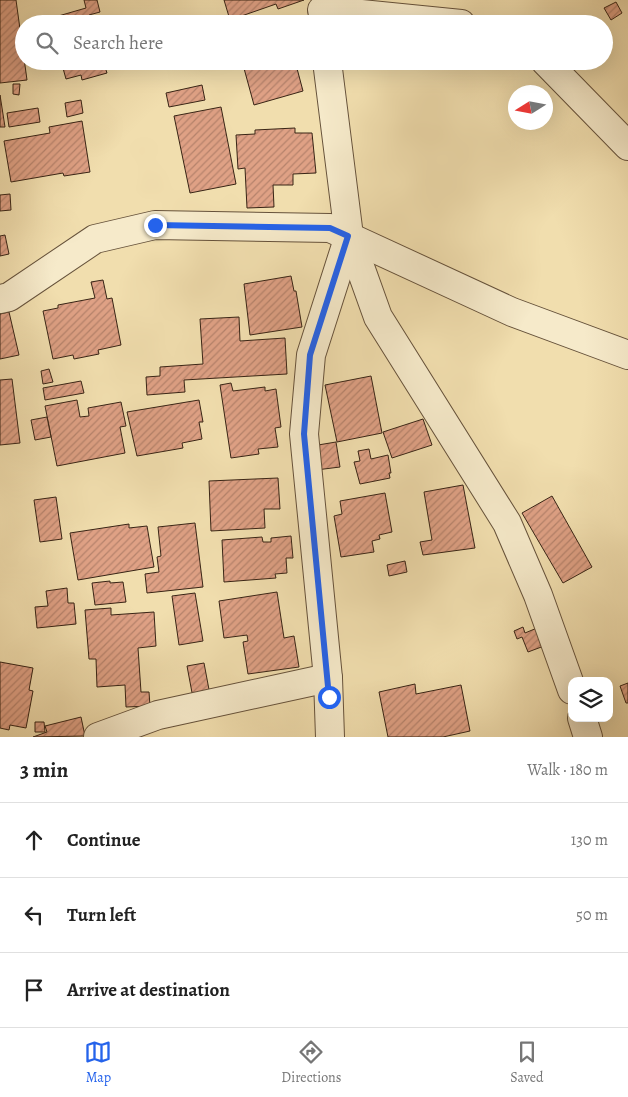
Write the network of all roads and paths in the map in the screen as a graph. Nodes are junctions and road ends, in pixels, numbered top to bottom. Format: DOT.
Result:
graph roads {
  1 [pos="322,11"];
  2 [pos="364,15"];
  3 [pos="328,70"];
  4 [pos="554,70"];
  5 [pos="628,146"];
  6 [pos="348,236"];
  7 [pos="0,299"];
  8 [pos="628,355"];
  9 [pos="328,678"];
  10 [pos="568,679"];
  11 [pos="583,722"];
  12 [pos="98,737"];
  13 [pos="330,737"];
  14 [pos="588,737"];
  1 -- 2 [label="street"];
  3 -- 6 [label="street"];
  4 -- 5 [label="street"];
  6 -- 7 [label="street"];
  6 -- 8 [label="street"];
  6 -- 9 [label="street"];
  6 -- 10 [label="street"];
  9 -- 12 [label="street"];
  9 -- 13 [label="street"];
  11 -- 14 [label="street"];
}
